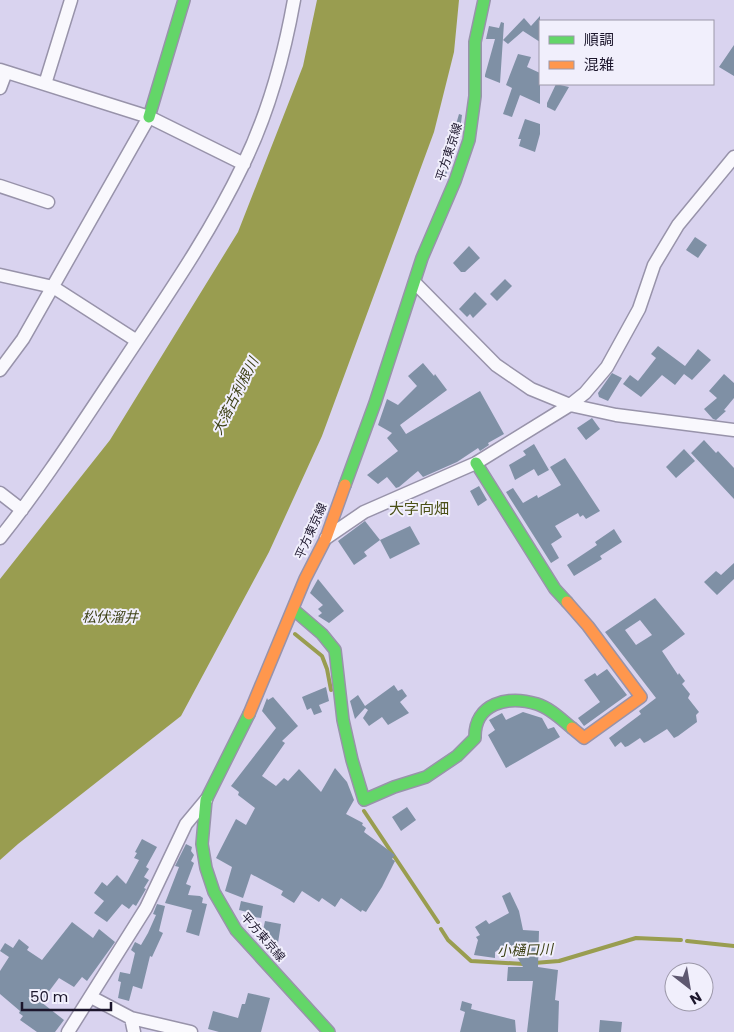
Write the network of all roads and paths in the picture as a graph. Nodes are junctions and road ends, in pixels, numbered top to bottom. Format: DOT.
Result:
graph roads {
  1 [pos="71,0"];
  2 [pos="184,0"];
  3 [pos="294,0"];
  4 [pos="484,0"];
  5 [pos="3,71"];
  6 [pos="45,84"];
  7 [pos="0,88"];
  8 [pos="149,117"];
  9 [pos="734,157"];
  10 [pos="244,164"];
  11 [pos="0,186"];
  12 [pos="48,202"];
  13 [pos="0,275"];
  14 [pos="415,283"];
  15 [pos="53,287"];
  16 [pos="137,341"];
  17 [pos="2,365"];
  18 [pos="570,405"];
  19 [pos="734,430"];
  20 [pos="476,463"];
  21 [pos="0,493"];
  22 [pos="22,510"];
  23 [pos="0,538"];
  24 [pos="326,538"];
  25 [pos="294,610"];
  26 [pos="206,800"];
  27 [pos="91,997"];
  28 [pos="131,1018"];
  29 [pos="68,1032"];
  30 [pos="134,1032"];
  31 [pos="191,1032"];
  32 [pos="329,1032"];
  1 -- 6 [label="street"];
  2 -- 8 [label="main road"];
  3 -- 10 [label="street"];
  4 -- 14 [label="main road, 平方東京線"];
  5 -- 6 [label="street"];
  5 -- 7 [label="street"];
  6 -- 8 [label="street"];
  8 -- 10 [label="street"];
  8 -- 15 [label="street"];
  9 -- 18 [label="street"];
  10 -- 16 [label="street"];
  11 -- 12 [label="street"];
  13 -- 15 [label="street"];
  14 -- 18 [label="street"];
  14 -- 24 [label="main road, 平方東京線"];
  15 -- 16 [label="street"];
  15 -- 17 [label="street"];
  16 -- 22 [label="street"];
  18 -- 19 [label="street"];
  18 -- 20 [label="street"];
  20 -- 24 [label="street"];
  20 -- 25 [label="main road"];
  21 -- 22 [label="street"];
  22 -- 23 [label="street"];
  24 -- 25 [label="main road, 平方東京線"];
  25 -- 26 [label="main road, 平方東京線"];
  26 -- 27 [label="street"];
  26 -- 32 [label="main road, 平方東京線"];
  27 -- 28 [label="street"];
  27 -- 29 [label="street"];
  28 -- 30 [label="street"];
  28 -- 31 [label="street"];
}
